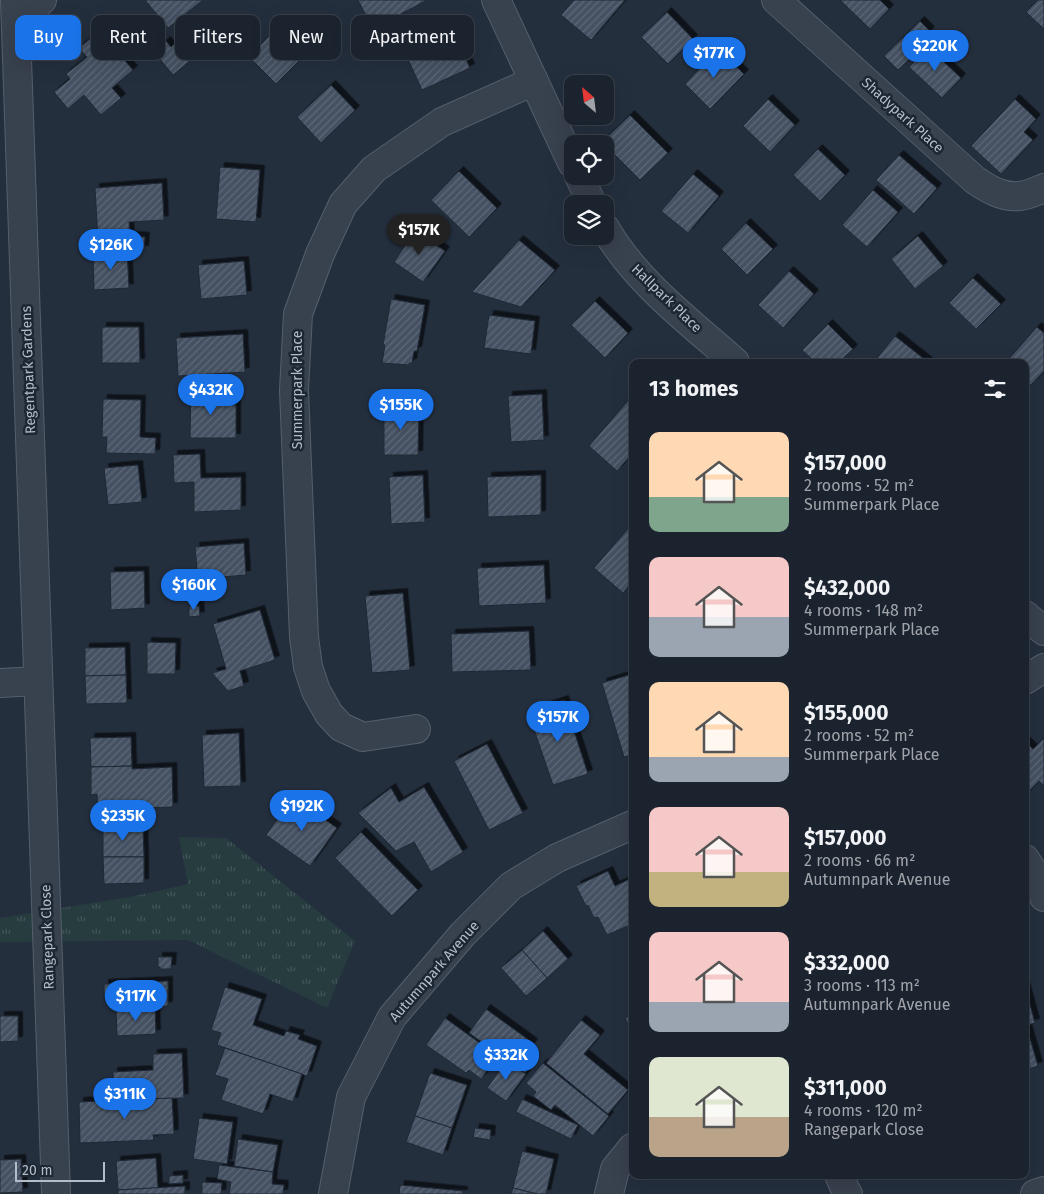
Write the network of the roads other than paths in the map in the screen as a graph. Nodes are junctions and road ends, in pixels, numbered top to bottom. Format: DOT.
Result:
graph roads {
  1 [pos="42,0"];
  2 [pos="496,0"];
  3 [pos="776,0"];
  4 [pos="16,10"];
  5 [pos="534,81"];
  6 [pos="564,146"];
  7 [pos="1044,188"];
  8 [pos="614,243"];
  9 [pos="733,359"];
  10 [pos="1029,618"];
  11 [pos="1044,631"];
  12 [pos="1044,668"];
  13 [pos="1029,677"];
  14 [pos="38,681"];
  15 [pos="0,683"];
  16 [pos="416,729"];
  17 [pos="629,826"];
  18 [pos="1029,865"];
  19 [pos="1044,897"];
  20 [pos="629,1152"];
  21 [pos="840,1179"];
  22 [pos="1044,1191"];
  23 [pos="56,1194"];
  24 [pos="333,1194"];
  25 [pos="608,1194"];
  26 [pos="848,1194"];
  27 [pos="1035,1194"];
  1 -- 4 [label="street, Regentpark Gardens"];
  2 -- 5 [label="street"];
  3 -- 7 [label="street, Shadypark Place"];
  4 -- 14 [label="street, Regentpark Gardens"];
  5 -- 6 [label="street"];
  5 -- 16 [label="street, Summerpark Place"];
  8 -- 9 [label="street, Hallpark Place"];
  10 -- 11 [label="street"];
  12 -- 13 [label="street"];
  14 -- 15 [label="street"];
  14 -- 23 [label="street, Rangepark Close"];
  17 -- 24 [label="street, Autumnpark Avenue"];
  18 -- 19 [label="street"];
  20 -- 25 [label="street"];
  21 -- 26 [label="street"];
  22 -- 27 [label="street"];
}
